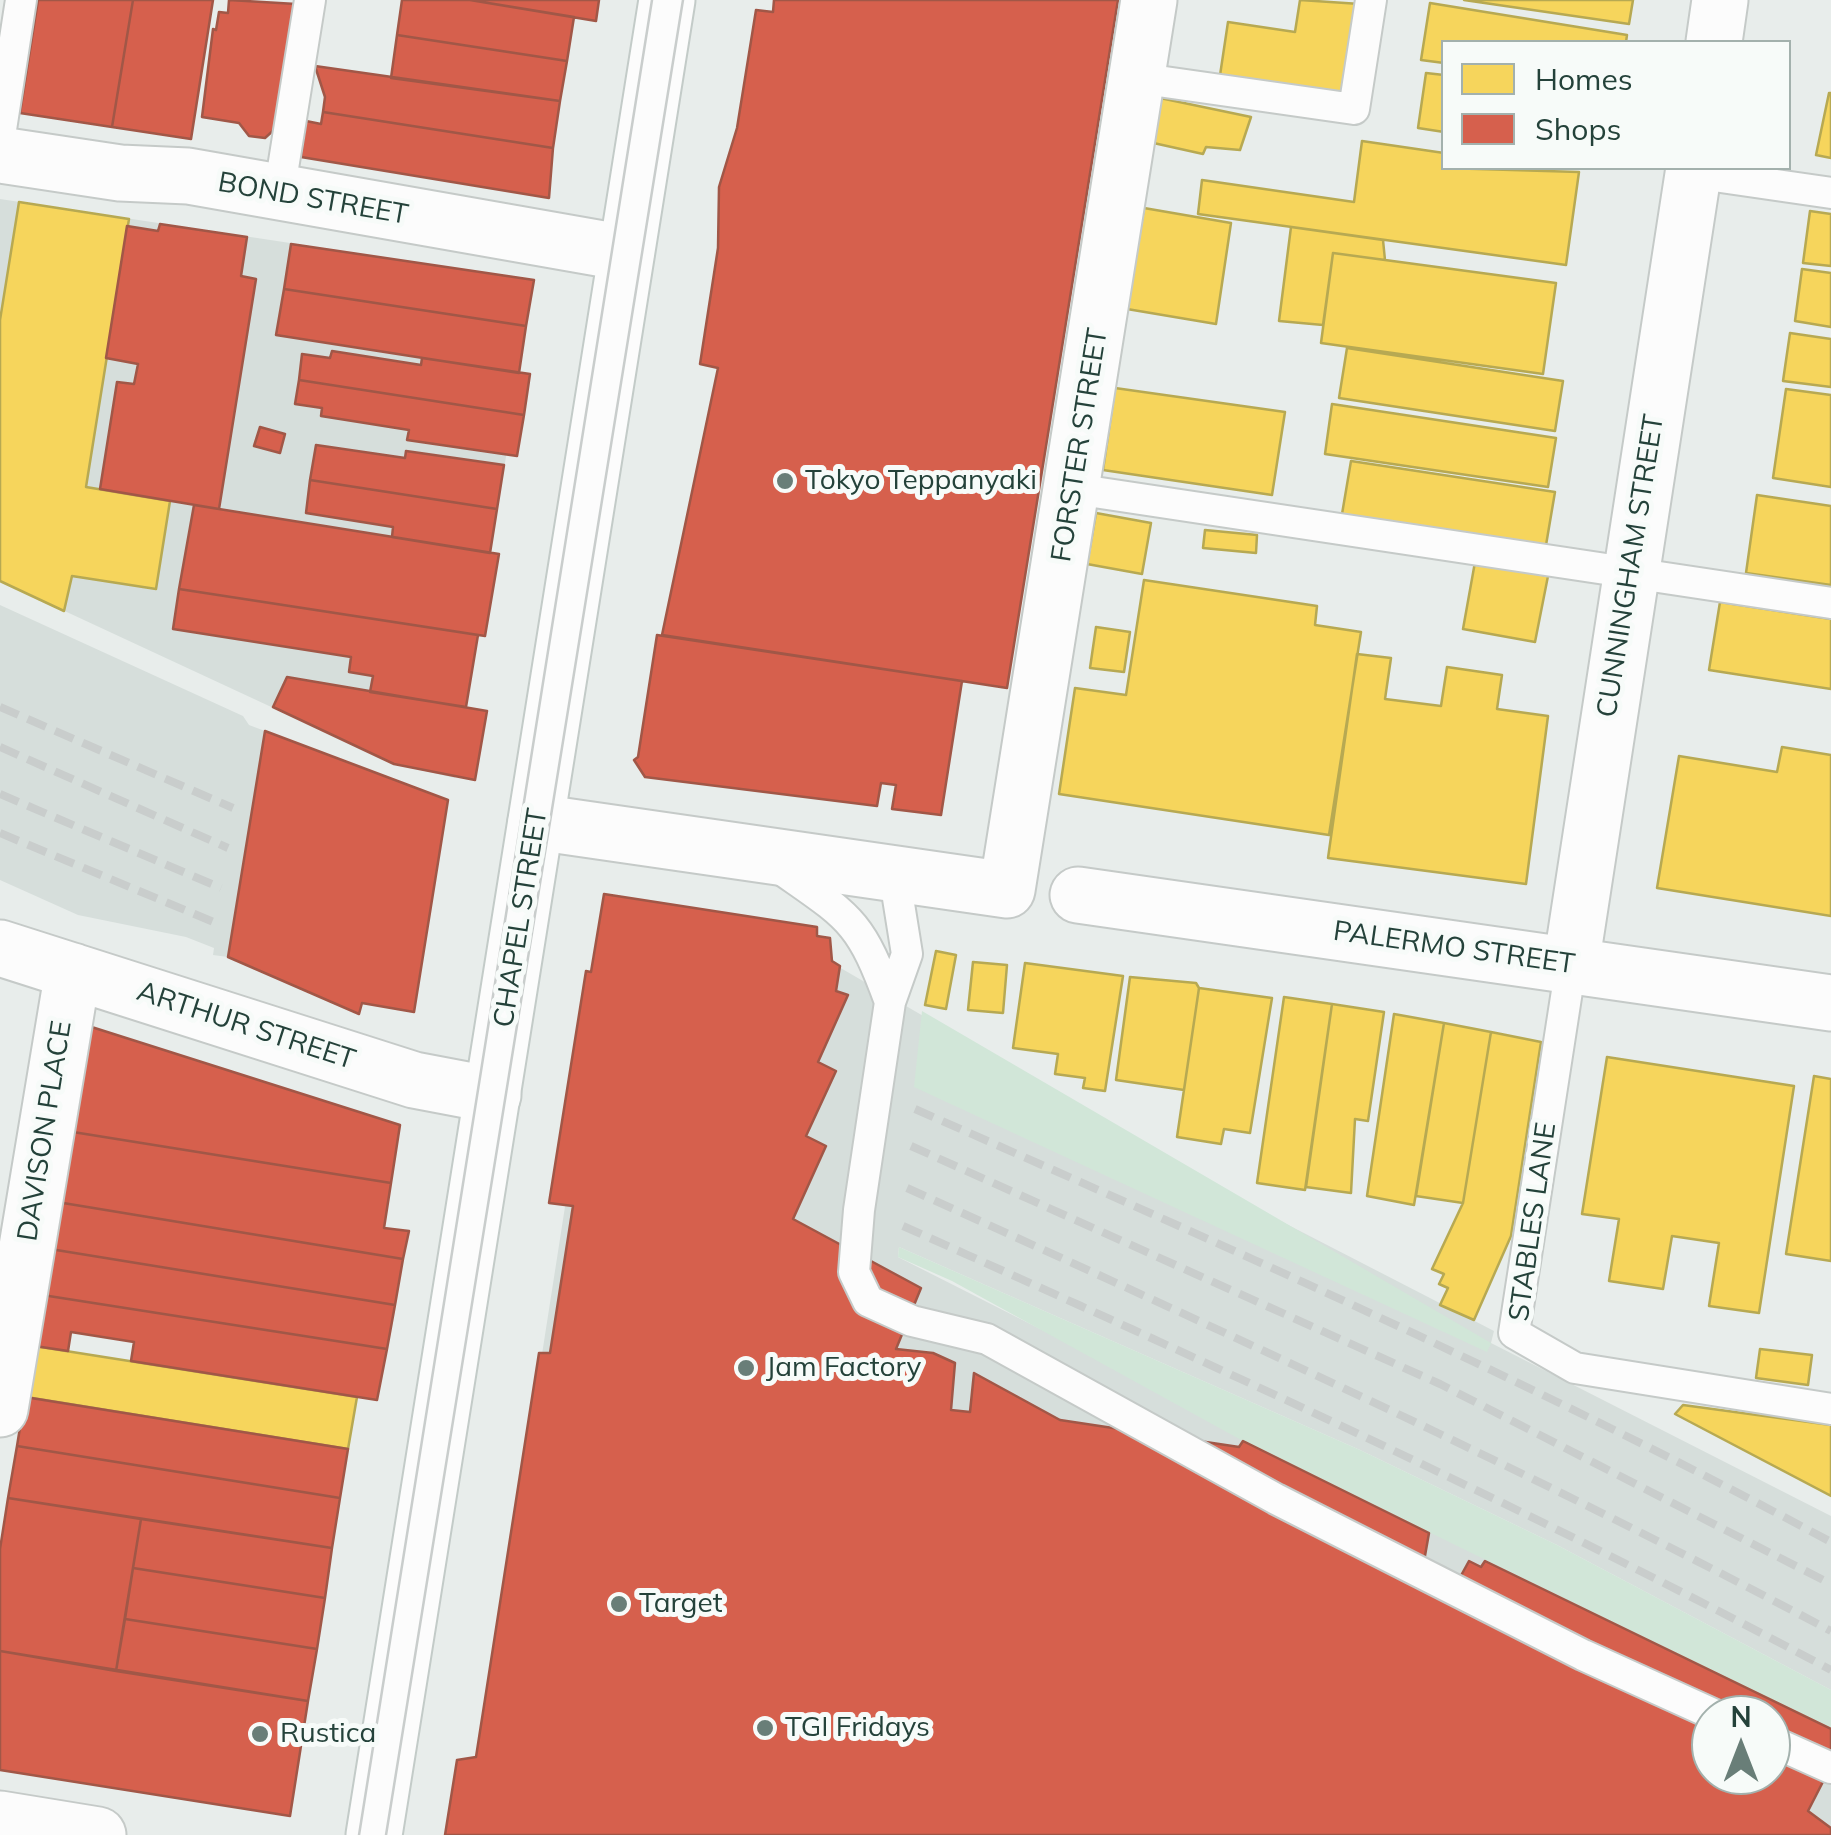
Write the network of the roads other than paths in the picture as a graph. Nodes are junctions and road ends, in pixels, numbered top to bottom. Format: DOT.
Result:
graph roads {
  1 [pos="21,0"];
  2 [pos="310,0"];
  3 [pos="667,0"];
  4 [pos="1150,0"];
  5 [pos="1372,0"];
  6 [pos="1720,0"];
  7 [pos="1714,40"];
  8 [pos="1137,78"];
  9 [pos="0,136"];
  10 [pos="0,154"];
  11 [pos="1693,170"];
  12 [pos="279,193"];
  13 [pos="1831,193"];
  14 [pos="626,253"];
  15 [pos="1074,489"];
  16 [pos="1628,575"];
  17 [pos="1831,603"];
  18 [pos="536,822"];
  19 [pos="761,855"];
  20 [pos="894,873"];
  21 [pos="1078,895"];
  22 [pos="0,948"];
  23 [pos="1571,965"];
  24 [pos="73,971"];
  25 [pos="890,1002"];
  26 [pos="1831,1002"];
  27 [pos="493,1095"];
  28 [pos="0,1409"];
  29 [pos="1831,1409"];
  30 [pos="1691,1704"];
  31 [pos="1791,1750"];
  32 [pos="1831,1768"];
  33 [pos="0,1819"];
  34 [pos="98,1835"];
  35 [pos="374,1835"];
  1 -- 9 [label="lane"];
  2 -- 12 [label="lane"];
  3 -- 14 [label="street, CHAPEL STREET"];
  4 -- 8 [label="street, FORSTER STREET"];
  5 -- 8 [label="lane"];
  6 -- 7 [label="street"];
  8 -- 15 [label="street, FORSTER STREET"];
  10 -- 12 [label="street, BOND STREET"];
  11 -- 13 [label="lane"];
  11 -- 16 [label="street, CUNNINGHAM STREET"];
  12 -- 14 [label="street, BOND STREET"];
  14 -- 18 [label="street, CHAPEL STREET"];
  15 -- 16 [label="lane"];
  15 -- 20 [label="street, FORSTER STREET"];
  16 -- 17 [label="lane"];
  16 -- 23 [label="street, CUNNINGHAM STREET"];
  18 -- 19 [label="street"];
  18 -- 27 [label="street, CHAPEL STREET"];
  19 -- 20 [label="street"];
  19 -- 25 [label="lane"];
  20 -- 25 [label="lane"];
  21 -- 23 [label="street, PALERMO STREET"];
  22 -- 24 [label="street, ARTHUR STREET"];
  23 -- 26 [label="street, PALERMO STREET"];
  23 -- 29 [label="lane, STABLES LANE"];
  24 -- 27 [label="street, ARTHUR STREET"];
  24 -- 28 [label="street, DAVISON PLACE"];
  25 -- 30 [label="lane"];
  27 -- 35 [label="street, CHAPEL STREET"];
  31 -- 32 [label="lane"];
  33 -- 34 [label="street"];
}
